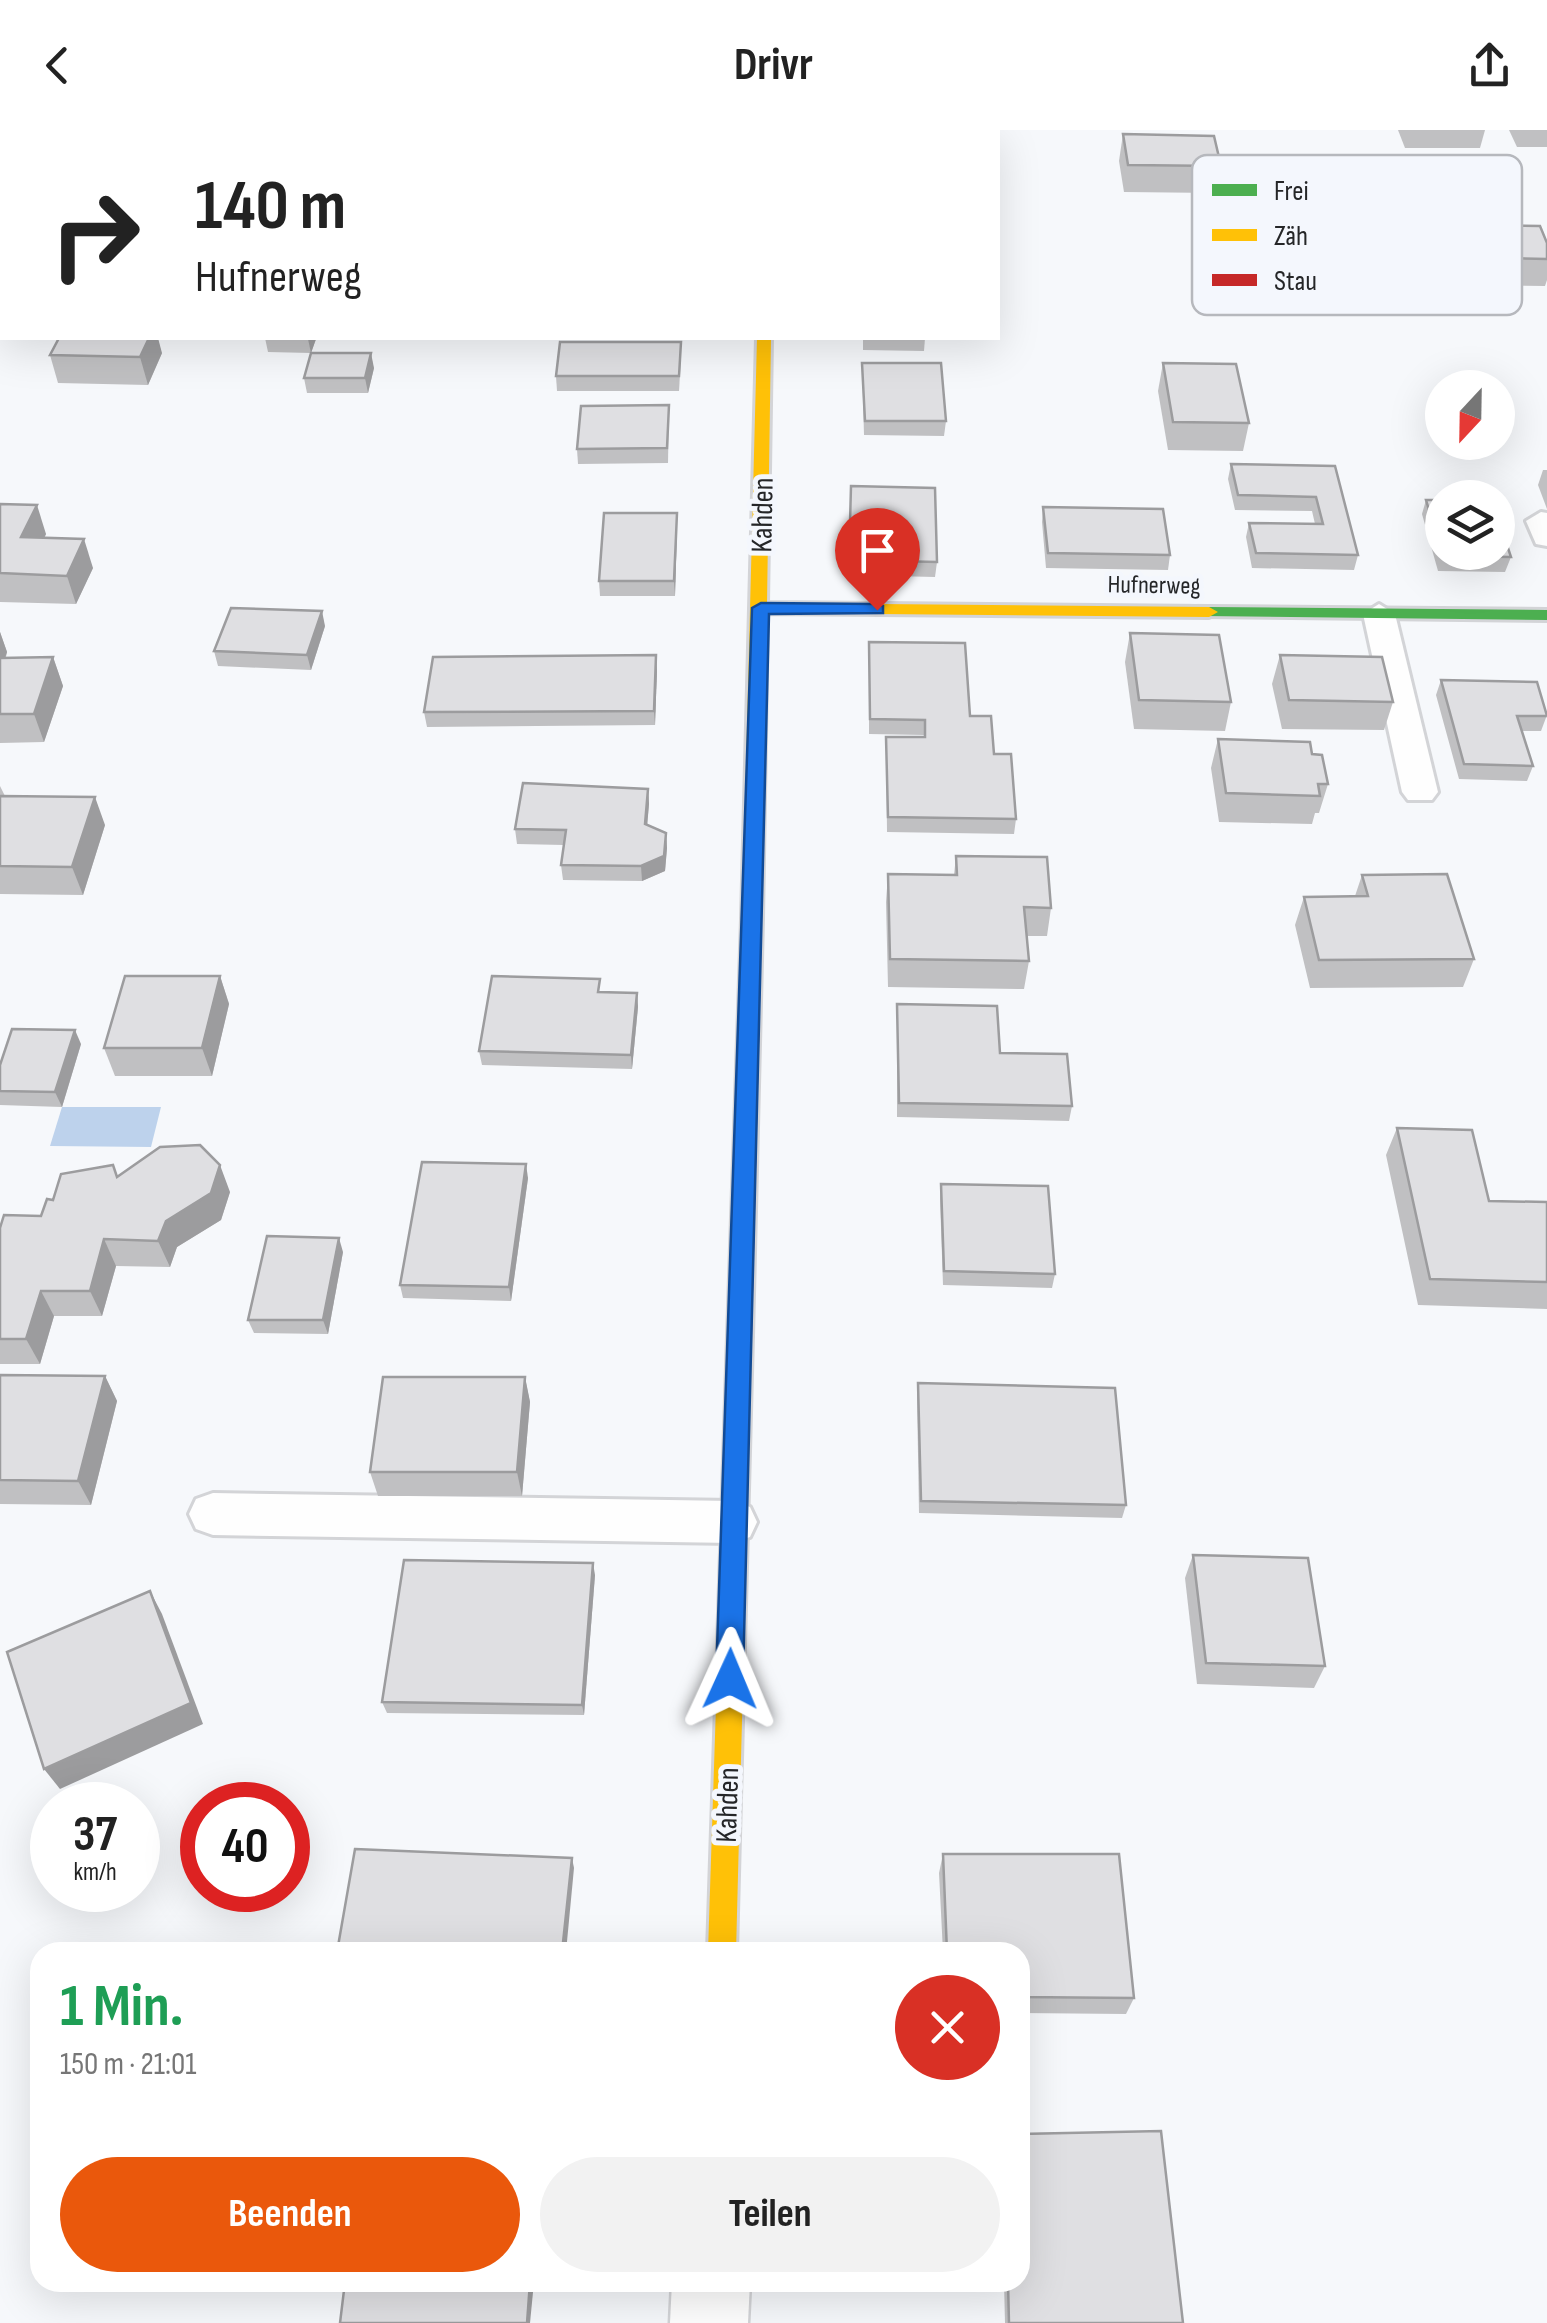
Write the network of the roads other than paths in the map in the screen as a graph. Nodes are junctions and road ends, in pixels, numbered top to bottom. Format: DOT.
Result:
graph roads {
  1 [pos="764,340"];
  2 [pos="761,608"];
  3 [pos="1379,614"];
  4 [pos="1547,615"];
  5 [pos="1420,792"];
  6 [pos="213,1514"];
  7 [pos="734,1522"];
  8 [pos="722,1942"];
  9 [pos="711,2292"];
  10 [pos="710,2323"];
  1 -- 2 [label="street, Kahden"];
  2 -- 3 [label="street, Hufnerweg"];
  2 -- 7 [label="street, Kahden"];
  3 -- 4 [label="street, Hufnerweg"];
  3 -- 5 [label="lane"];
  6 -- 7 [label="lane"];
  7 -- 8 [label="street, Kahden"];
  9 -- 10 [label="street"];
}
